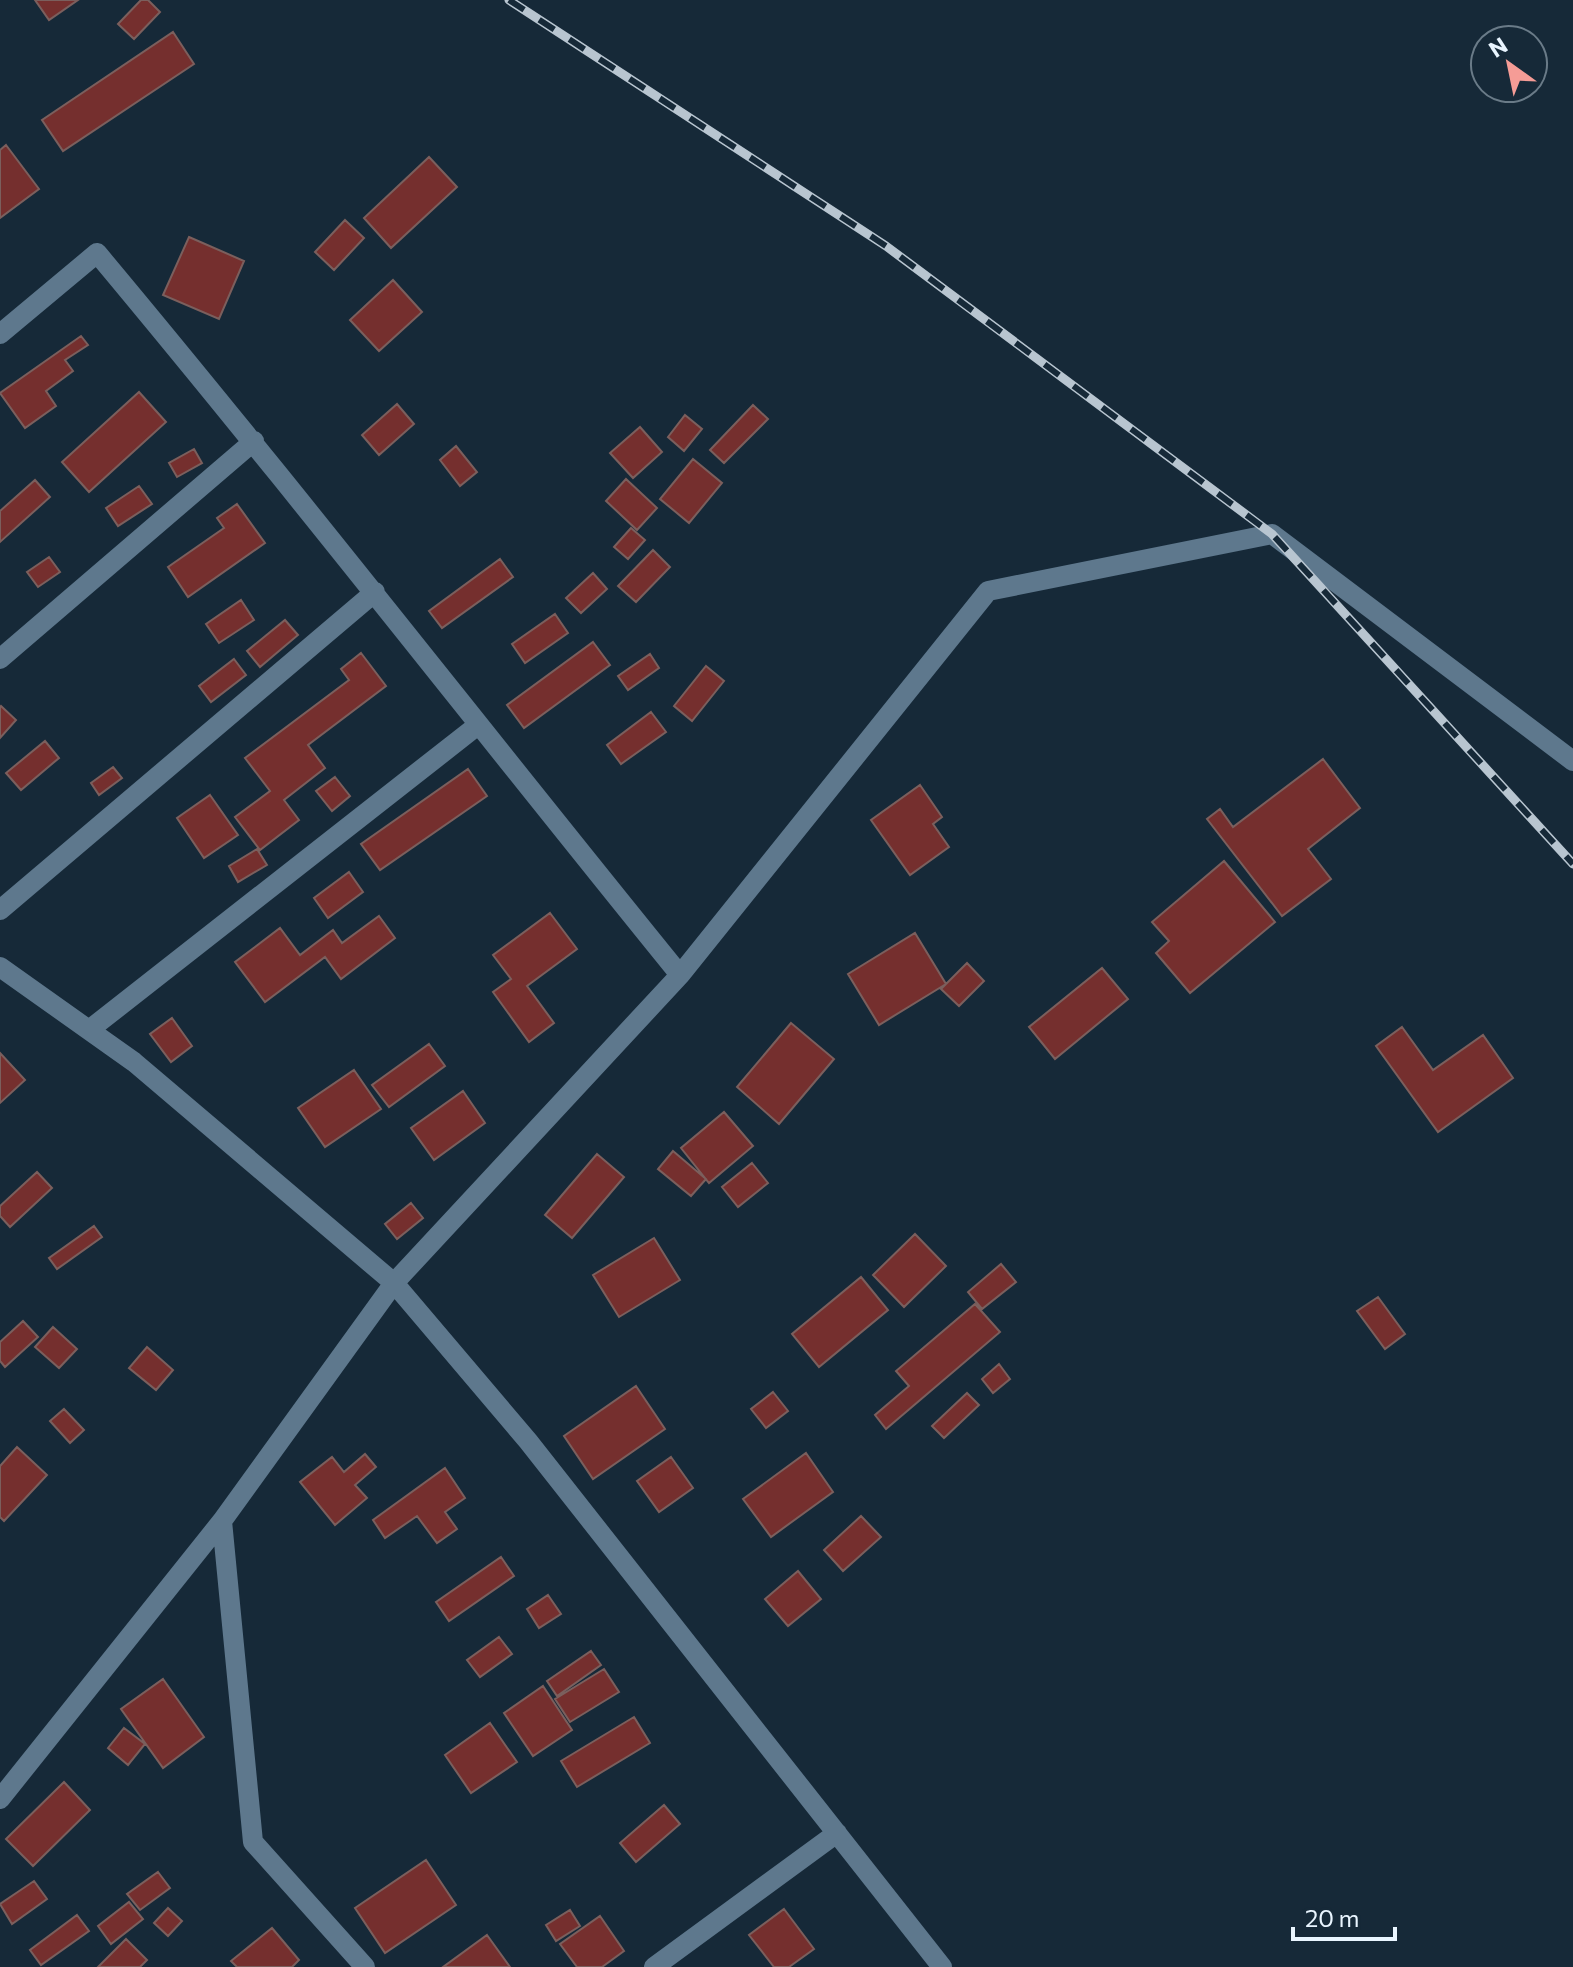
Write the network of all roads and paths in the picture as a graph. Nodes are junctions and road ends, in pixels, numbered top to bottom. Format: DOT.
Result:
graph roads {
  1 [pos="0,334"];
  2 [pos="254,441"];
  3 [pos="375,592"];
  4 [pos="0,659"];
  5 [pos="478,725"];
  6 [pos="1573,761"];
  7 [pos="0,910"];
  8 [pos="0,967"];
  9 [pos="680,975"];
  10 [pos="89,1030"];
  11 [pos="394,1283"];
  12 [pos="222,1521"];
  13 [pos="0,1799"];
  14 [pos="837,1833"];
  15 [pos="365,1967"];
  16 [pos="654,1967"];
  17 [pos="942,1967"];
  1 -- 2 [label="street"];
  2 -- 3 [label="street"];
  2 -- 4 [label="street"];
  3 -- 5 [label="street"];
  3 -- 7 [label="street"];
  5 -- 9 [label="street"];
  5 -- 10 [label="street"];
  6 -- 9 [label="street"];
  8 -- 10 [label="street"];
  9 -- 11 [label="street"];
  10 -- 11 [label="street"];
  11 -- 12 [label="street"];
  11 -- 14 [label="street"];
  12 -- 13 [label="street"];
  12 -- 15 [label="street"];
  14 -- 16 [label="street"];
  14 -- 17 [label="street"];
}
